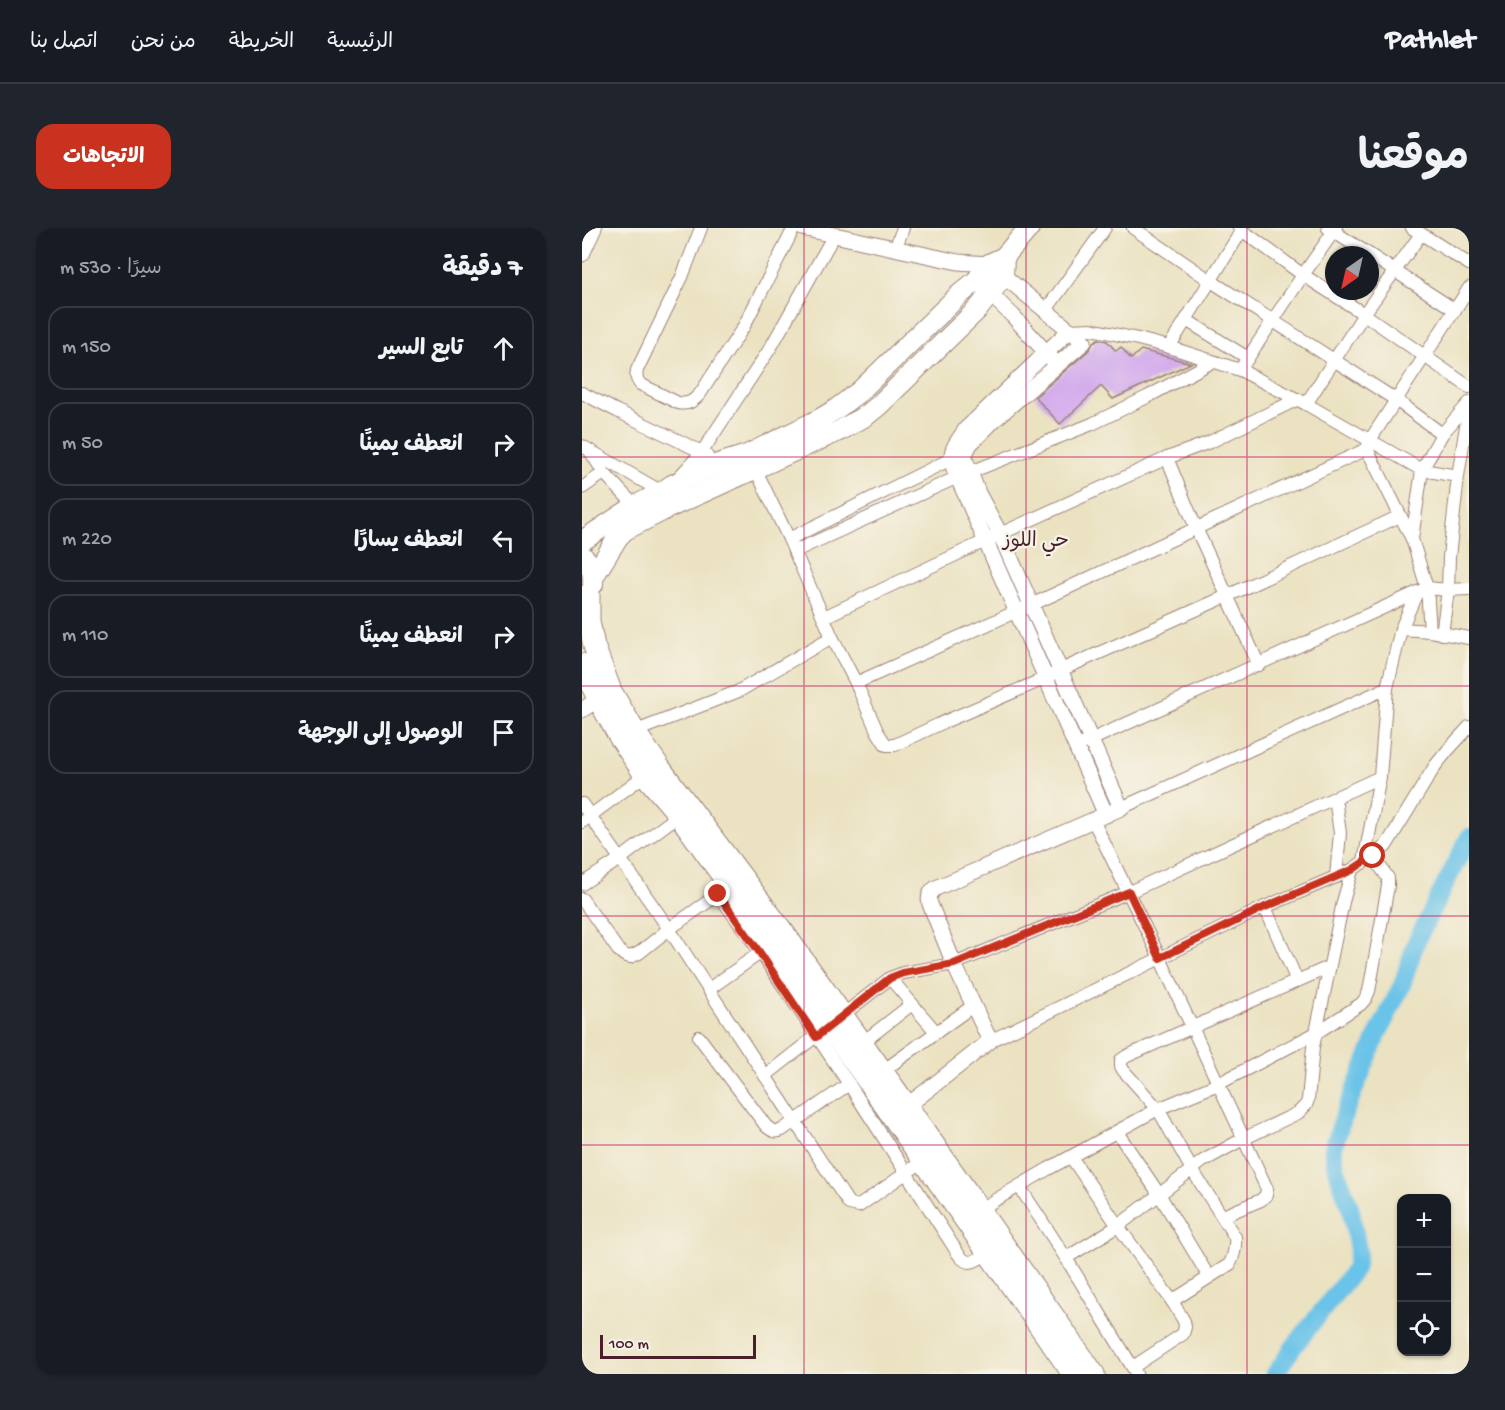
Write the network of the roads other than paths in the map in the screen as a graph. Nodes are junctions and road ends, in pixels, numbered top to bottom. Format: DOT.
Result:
graph roads {
  1 [pos="594,228"];
  2 [pos="701,228"];
  3 [pos="794,228"];
  4 [pos="802,228"];
  5 [pos="903,228"];
  6 [pos="1029,228"];
  7 [pos="1105,228"];
  8 [pos="1133,228"];
  9 [pos="1240,229"];
  10 [pos="1333,229"];
  11 [pos="1416,231"];
  12 [pos="834,235"];
  13 [pos="1357,246"];
  14 [pos="895,249"];
  15 [pos="582,254"];
  16 [pos="1379,261"];
  17 [pos="958,262"];
  18 [pos="1469,264"];
  19 [pos="998,266"];
  20 [pos="1394,271"];
  21 [pos="1303,275"];
  22 [pos="1211,281"];
  23 [pos="983,287"];
  24 [pos="1469,288"];
  25 [pos="1046,310"];
  26 [pos="1455,310"];
  27 [pos="1364,314"];
  28 [pos="1186,320"];
  29 [pos="1273,321"];
  30 [pos="1070,330"];
  31 [pos="1088,336"];
  32 [pos="1168,347"];
  33 [pos="1046,353"];
  34 [pos="1424,356"];
  35 [pos="1248,358"];
  36 [pos="1334,361"];
  37 [pos="1212,362"];
  38 [pos="1057,365"];
  39 [pos="1240,370"];
  40 [pos="1469,387"];
  41 [pos="582,393"];
  42 [pos="850,398"];
  43 [pos="1396,400"];
  44 [pos="1302,401"];
  45 [pos="1469,403"];
  46 [pos="1469,407"];
  47 [pos="867,415"];
  48 [pos="1442,434"];
  49 [pos="1369,444"];
  50 [pos="586,448"];
  51 [pos="702,452"];
  52 [pos="957,457"];
  53 [pos="1167,458"];
  54 [pos="751,462"];
  55 [pos="718,464"];
  56 [pos="1422,470"];
  57 [pos="604,473"];
  58 [pos="964,475"];
  59 [pos="1458,476"];
  60 [pos="582,488"];
  61 [pos="667,495"];
  62 [pos="635,506"];
  63 [pos="1400,516"];
  64 [pos="832,518"];
  65 [pos="1196,528"];
  66 [pos="839,531"];
  67 [pos="993,537"];
  68 [pos="1412,539"];
  69 [pos="582,541"];
  70 [pos="792,545"];
  71 [pos="582,556"];
  72 [pos="1469,589"];
  73 [pos="588,590"];
  74 [pos="1422,590"];
  75 [pos="1448,590"];
  76 [pos="1227,596"];
  77 [pos="1024,607"];
  78 [pos="824,617"];
  79 [pos="1401,629"];
  80 [pos="1436,633"];
  81 [pos="832,637"];
  82 [pos="1469,638"];
  83 [pos="582,664"];
  84 [pos="1259,665"];
  85 [pos="1061,670"];
  86 [pos="1046,678"];
  87 [pos="855,683"];
  88 [pos="1387,688"];
  89 [pos="597,700"];
  90 [pos="1469,727"];
  91 [pos="628,735"];
  92 [pos="1091,739"];
  93 [pos="1076,747"];
  94 [pos="645,775"];
  95 [pos="1380,777"];
  96 [pos="1335,798"];
  97 [pos="582,804"];
  98 [pos="1121,808"];
  99 [pos="679,815"];
  100 [pos="1099,818"];
  101 [pos="586,819"];
  102 [pos="620,859"];
  103 [pos="1369,859"];
  104 [pos="1352,870"];
  105 [pos="1336,877"];
  106 [pos="582,884"];
  107 [pos="724,890"];
  108 [pos="1129,892"];
  109 [pos="582,899"];
  110 [pos="1265,907"];
  111 [pos="669,929"];
  112 [pos="772,944"];
  113 [pos="1160,958"];
  114 [pos="954,964"];
  115 [pos="1329,967"];
  116 [pos="890,978"];
  117 [pos="1297,981"];
  118 [pos="710,989"];
  119 [pos="912,1004"];
  120 [pos="974,1005"];
  121 [pos="829,1026"];
  122 [pos="1192,1028"];
  123 [pos="936,1032"];
  124 [pos="1316,1033"];
  125 [pos="699,1037"];
  126 [pos="990,1041"];
  127 [pos="862,1043"];
  128 [pos="883,1071"];
  129 [pos="765,1076"];
  130 [pos="849,1084"];
  131 [pos="1218,1084"];
  132 [pos="907,1106"];
  133 [pos="1158,1109"];
  134 [pos="794,1121"];
  135 [pos="1117,1132"];
  136 [pos="1243,1139"];
  137 [pos="1071,1157"];
  138 [pos="923,1161"];
  139 [pos="1191,1168"];
  140 [pos="905,1173"];
  141 [pos="1019,1186"];
  142 [pos="1159,1194"];
  143 [pos="972,1214"];
  144 [pos="1223,1216"];
  145 [pos="1118,1226"];
  146 [pos="987,1253"];
  147 [pos="1066,1258"];
  148 [pos="1209,1276"];
  149 [pos="1172,1301"];
  150 [pos="1135,1371"];
  151 [pos="1072,1374"];
  152 [pos="1094,1374"];
  1 -- 15 [label="street"];
  2 -- 3 [label="street"];
  4 -- 12 [label="street"];
  5 -- 14 [label="street"];
  6 -- 19 [label="main road"];
  7 -- 25 [label="street"];
  8 -- 22 [label="street"];
  9 -- 21 [label="street"];
  9 -- 22 [label="street"];
  10 -- 13 [label="street"];
  10 -- 21 [label="street"];
  11 -- 18 [label="street"];
  11 -- 20 [label="street"];
  12 -- 14 [label="street"];
  12 -- 51 [label="street"];
  14 -- 17 [label="street"];
  16 -- 20 [label="street"];
  17 -- 19 [label="street"];
  17 -- 23 [label="street"];
  19 -- 23 [label="main road"];
  19 -- 25 [label="street"];
  20 -- 26 [label="street"];
  20 -- 27 [label="street"];
  21 -- 27 [label="street"];
  21 -- 29 [label="street"];
  22 -- 28 [label="street"];
  22 -- 29 [label="street"];
  23 -- 33 [label="street"];
  23 -- 42 [label="main road"];
  23 -- 47 [label="main road"];
  24 -- 26 [label="street"];
  25 -- 30 [label="street"];
  26 -- 34 [label="street"];
  27 -- 34 [label="street"];
  27 -- 36 [label="street"];
  28 -- 32 [label="street"];
  28 -- 35 [label="street"];
  29 -- 35 [label="street"];
  29 -- 36 [label="street"];
  30 -- 31 [label="street"];
  30 -- 33 [label="street"];
  31 -- 32 [label="street"];
  31 -- 38 [label="street"];
  32 -- 37 [label="street"];
  33 -- 38 [label="street"];
  33 -- 52 [label="street"];
  34 -- 40 [label="street"];
  34 -- 43 [label="street"];
  35 -- 39 [label="street"];
  36 -- 43 [label="street"];
  36 -- 44 [label="street"];
  37 -- 39 [label="street"];
  37 -- 58 [label="street"];
  38 -- 52 [label="street"];
  39 -- 44 [label="street"];
  41 -- 51 [label="street"];
  42 -- 47 [label="main road"];
  42 -- 54 [label="main road"];
  43 -- 48 [label="street"];
  43 -- 49 [label="street"];
  44 -- 49 [label="street"];
  44 -- 53 [label="street"];
  45 -- 48 [label="street"];
  46 -- 59 [label="street"];
  47 -- 54 [label="main road"];
  48 -- 56 [label="street"];
  49 -- 56 [label="street"];
  49 -- 63 [label="street"];
  49 -- 65 [label="street"];
  50 -- 57 [label="street"];
  50 -- 61 [label="street"];
  51 -- 55 [label="street"];
  51 -- 61 [label="street"];
  52 -- 58 [label="street"];
  52 -- 64 [label="street"];
  53 -- 65 [label="street"];
  53 -- 67 [label="street"];
  54 -- 55 [label="main road"];
  54 -- 61 [label="main road"];
  54 -- 70 [label="street"];
  55 -- 61 [label="main road"];
  56 -- 59 [label="street"];
  56 -- 68 [label="street"];
  57 -- 60 [label="street"];
  57 -- 62 [label="street"];
  58 -- 66 [label="street"];
  58 -- 67 [label="street"];
  59 -- 75 [label="street"];
  61 -- 62 [label="main road"];
  61 -- 73 [label="main road"];
  62 -- 69 [label="main road"];
  63 -- 68 [label="street"];
  63 -- 76 [label="street"];
  64 -- 66 [label="street"];
  64 -- 70 [label="street"];
  65 -- 76 [label="street"];
  65 -- 77 [label="street"];
  66 -- 70 [label="street"];
  67 -- 77 [label="street"];
  67 -- 78 [label="street"];
  68 -- 74 [label="street"];
  70 -- 78 [label="street"];
  71 -- 73 [label="main road"];
  72 -- 75 [label="street"];
  73 -- 89 [label="highway"];
  74 -- 75 [label="street"];
  74 -- 79 [label="street"];
  74 -- 80 [label="street"];
  74 -- 84 [label="street"];
  75 -- 80 [label="street"];
  76 -- 84 [label="street"];
  76 -- 85 [label="street"];
  77 -- 85 [label="street"];
  77 -- 86 [label="street"];
  77 -- 87 [label="street"];
  78 -- 81 [label="street"];
  79 -- 80 [label="street"];
  79 -- 88 [label="street"];
  80 -- 82 [label="street"];
  81 -- 87 [label="street"];
  81 -- 91 [label="street"];
  83 -- 89 [label="highway"];
  84 -- 92 [label="street"];
  85 -- 86 [label="street"];
  85 -- 92 [label="street"];
  86 -- 87 [label="street"];
  86 -- 93 [label="street"];
  88 -- 95 [label="street"];
  88 -- 98 [label="street"];
  89 -- 91 [label="highway"];
  90 -- 103 [label="street"];
  91 -- 94 [label="highway"];
  91 -- 112 [label="highway"];
  92 -- 93 [label="street"];
  92 -- 98 [label="street"];
  93 -- 100 [label="street"];
  94 -- 99 [label="highway"];
  94 -- 101 [label="street"];
  95 -- 96 [label="street"];
  95 -- 103 [label="street"];
  96 -- 105 [label="street"];
  96 -- 108 [label="street"];
  97 -- 101 [label="street"];
  98 -- 100 [label="street"];
  99 -- 102 [label="street"];
  99 -- 107 [label="highway"];
  100 -- 108 [label="street"];
  100 -- 114 [label="street"];
  101 -- 102 [label="street"];
  102 -- 106 [label="street"];
  102 -- 111 [label="street"];
  103 -- 104 [label="street"];
  103 -- 124 [label="street"];
  104 -- 105 [label="street"];
  104 -- 115 [label="street"];
  105 -- 110 [label="street"];
  107 -- 111 [label="street"];
  107 -- 112 [label="highway"];
  108 -- 113 [label="street"];
  108 -- 114 [label="street"];
  109 -- 111 [label="street"];
  110 -- 113 [label="street"];
  110 -- 117 [label="street"];
  111 -- 118 [label="street"];
  112 -- 118 [label="street"];
  112 -- 121 [label="highway"];
  112 -- 121 [label="street"];
  113 -- 122 [label="street"];
  113 -- 126 [label="street"];
  114 -- 116 [label="street"];
  114 -- 120 [label="street"];
  115 -- 117 [label="street"];
  115 -- 124 [label="street"];
  116 -- 119 [label="street"];
  116 -- 121 [label="street"];
  117 -- 122 [label="street"];
  118 -- 129 [label="street"];
  119 -- 123 [label="street"];
  119 -- 127 [label="street"];
  120 -- 123 [label="street"];
  120 -- 126 [label="street"];
  121 -- 127 [label="highway"];
  121 -- 129 [label="street"];
  121 -- 130 [label="street"];
  121 -- 138 [label="highway"];
  122 -- 131 [label="street"];
  122 -- 133 [label="street"];
  123 -- 128 [label="street"];
  124 -- 131 [label="street"];
  124 -- 136 [label="street"];
  125 -- 134 [label="street"];
  126 -- 132 [label="street"];
  127 -- 128 [label="highway"];
  128 -- 132 [label="highway"];
  129 -- 134 [label="street"];
  130 -- 134 [label="street"];
  130 -- 140 [label="street"];
  131 -- 133 [label="street"];
  131 -- 136 [label="street"];
  132 -- 143 [label="highway"];
  133 -- 135 [label="street"];
  133 -- 139 [label="street"];
  134 -- 140 [label="street"];
  135 -- 137 [label="street"];
  135 -- 142 [label="street"];
  136 -- 139 [label="street"];
  136 -- 144 [label="street"];
  137 -- 141 [label="street"];
  137 -- 145 [label="street"];
  138 -- 140 [label="street"];
  138 -- 143 [label="highway"];
  139 -- 142 [label="street"];
  139 -- 144 [label="street"];
  140 -- 146 [label="street"];
  141 -- 143 [label="street"];
  141 -- 147 [label="street"];
  142 -- 145 [label="street"];
  142 -- 148 [label="street"];
  143 -- 146 [label="highway"];
  143 -- 152 [label="highway"];
  144 -- 148 [label="street"];
  145 -- 147 [label="street"];
  145 -- 149 [label="street"];
  146 -- 151 [label="highway"];
  147 -- 150 [label="street"];
  148 -- 149 [label="street"];
  149 -- 150 [label="street"];
}
